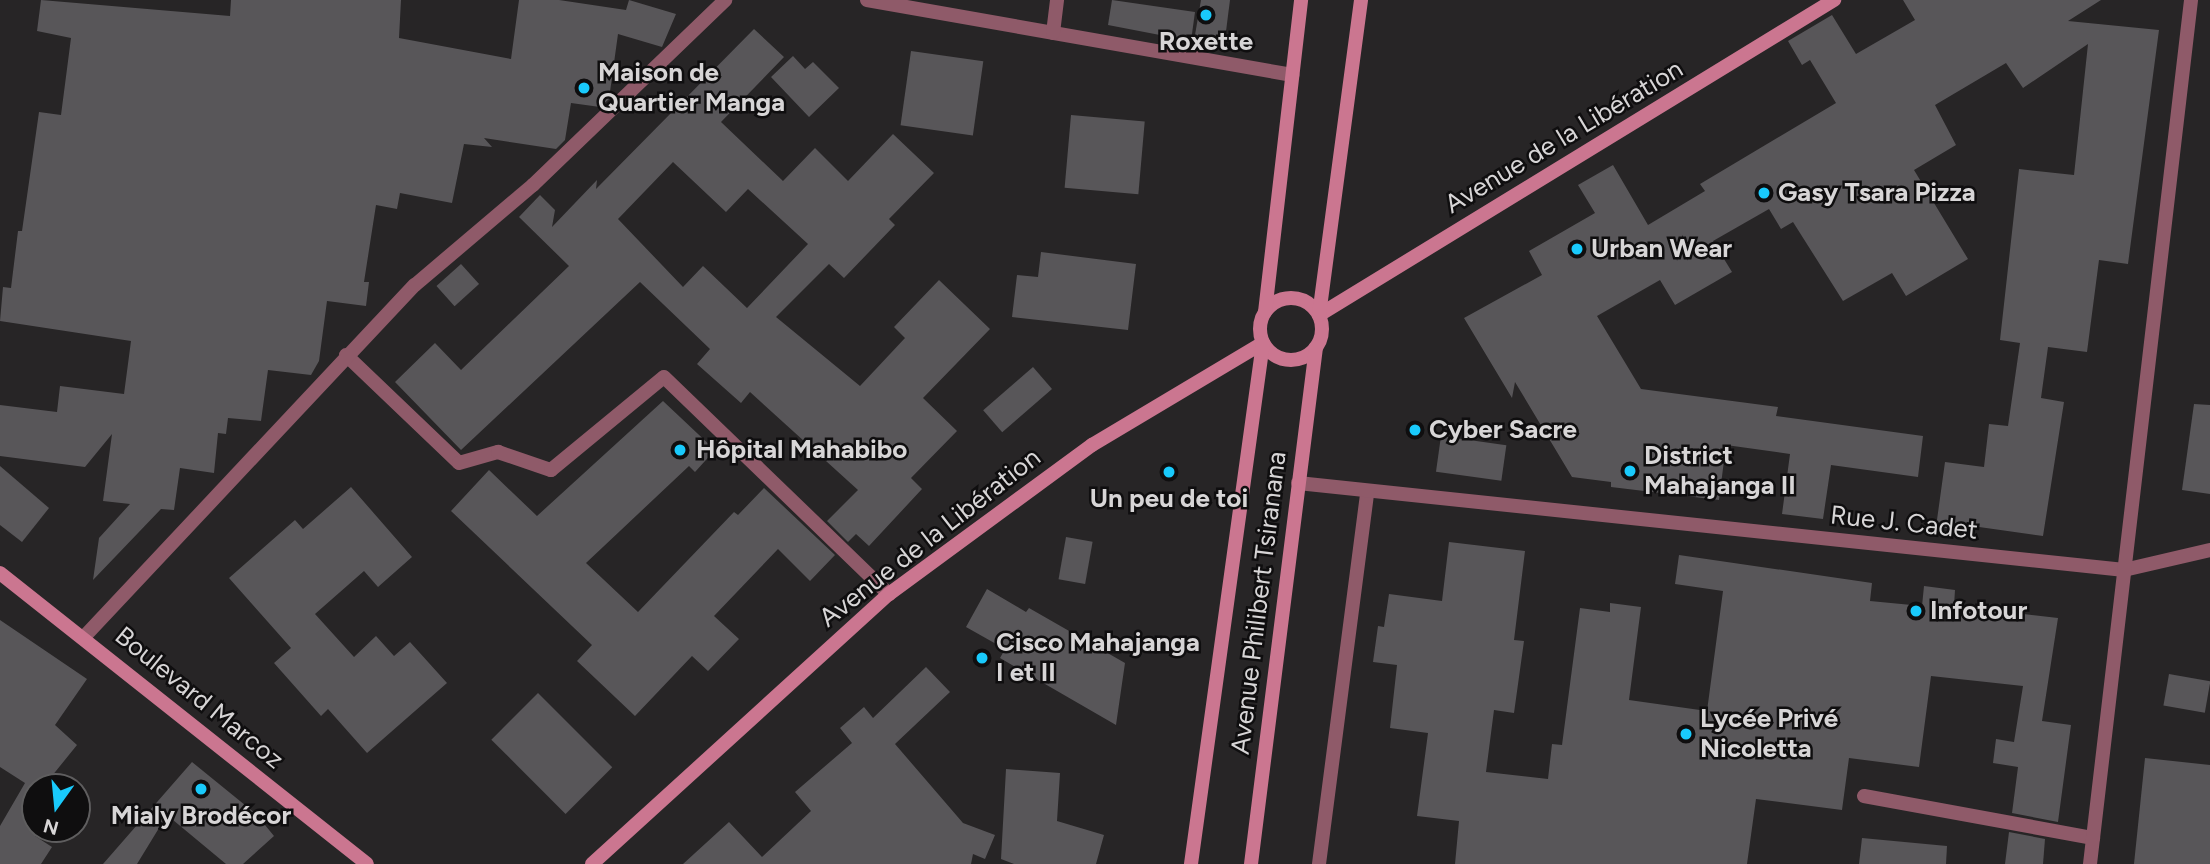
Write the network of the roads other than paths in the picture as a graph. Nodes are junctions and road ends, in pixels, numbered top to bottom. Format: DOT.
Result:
graph roads {
  1 [pos="726,0"];
  2 [pos="867,0"];
  3 [pos="1057,0"];
  4 [pos="1301,0"];
  5 [pos="1361,0"];
  6 [pos="1834,0"];
  7 [pos="2191,0"];
  8 [pos="1053,33"];
  9 [pos="1293,75"];
  10 [pos="1265,312"];
  11 [pos="1320,315"];
  12 [pos="1263,344"];
  13 [pos="1316,347"];
  14 [pos="346,355"];
  15 [pos="1298,483"];
  16 [pos="1367,494"];
  17 [pos="2210,550"];
  18 [pos="2124,570"];
  19 [pos="0,573"];
  20 [pos="889,594"];
  21 [pos="84,637"];
  22 [pos="1864,796"];
  23 [pos="2093,838"];
  24 [pos="366,864"];
  25 [pos="592,864"];
  26 [pos="1191,864"];
  27 [pos="1251,864"];
  28 [pos="1319,864"];
  29 [pos="2090,864"];
  1 -- 14 [label="street"];
  2 -- 8 [label="street"];
  3 -- 8 [label="street"];
  4 -- 9 [label="main road"];
  5 -- 11 [label="main road"];
  6 -- 11 [label="main road, Avenue de la Libération"];
  7 -- 18 [label="street"];
  8 -- 9 [label="street"];
  9 -- 10 [label="main road"];
  10 -- 11 [label="main road"];
  10 -- 12 [label="main road"];
  11 -- 13 [label="main road"];
  12 -- 13 [label="main road"];
  12 -- 20 [label="main road, Avenue de la Libération"];
  12 -- 26 [label="main road, Avenue Philibert Tsiranana"];
  13 -- 15 [label="main road, Avenue Philibert Tsiranana"];
  14 -- 20 [label="street"];
  14 -- 21 [label="street"];
  15 -- 16 [label="street, Rue J. Cadet"];
  15 -- 27 [label="main road, Avenue Philibert Tsiranana"];
  16 -- 18 [label="street, Rue J. Cadet"];
  16 -- 28 [label="street"];
  17 -- 18 [label="street, Rue J. Cadet"];
  18 -- 23 [label="street"];
  19 -- 21 [label="main road, Boulevard Marcoz"];
  20 -- 25 [label="main road, Avenue de la Libération"];
  21 -- 24 [label="main road, Boulevard Marcoz"];
  22 -- 23 [label="street"];
  23 -- 29 [label="street"];
}
